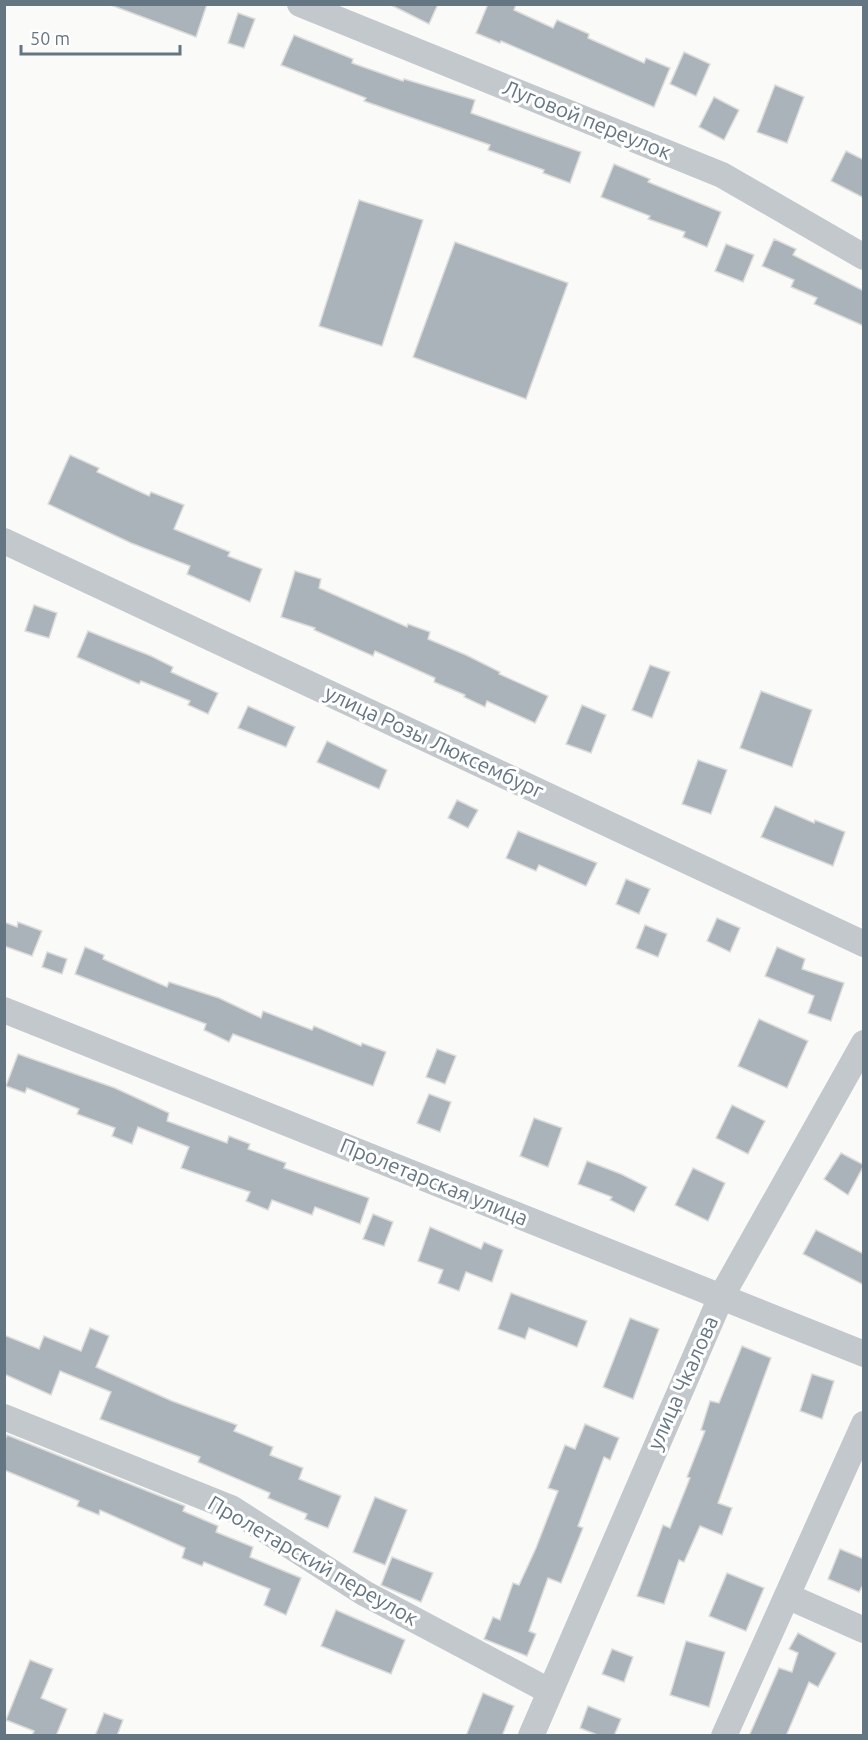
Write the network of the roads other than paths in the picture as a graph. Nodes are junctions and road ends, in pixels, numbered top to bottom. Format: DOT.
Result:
graph roads {
  1 [pos="300,4"];
  2 [pos="864,257"];
  3 [pos="4,541"];
  4 [pos="864,944"];
  5 [pos="4,1010"];
  6 [pos="864,1043"];
  7 [pos="721,1297"];
  8 [pos="864,1354"];
  9 [pos="4,1417"];
  10 [pos="864,1424"];
  11 [pos="787,1596"];
  12 [pos="864,1630"];
  13 [pos="549,1691"];
  14 [pos="531,1736"];
  15 [pos="724,1736"];
  1 -- 2 [label="street, Луговой переулок"];
  3 -- 4 [label="street, улица Розы Люксембург"];
  5 -- 7 [label="street, Пролетарская улица"];
  6 -- 7 [label="street, улица Чкалова"];
  7 -- 8 [label="street, Пролетарская улица"];
  7 -- 13 [label="street, улица Чкалова"];
  9 -- 13 [label="street, Пролетарский переулок"];
  10 -- 11 [label="street"];
  11 -- 12 [label="street"];
  11 -- 15 [label="street"];
  13 -- 14 [label="street, улица Чкалова"];
}
